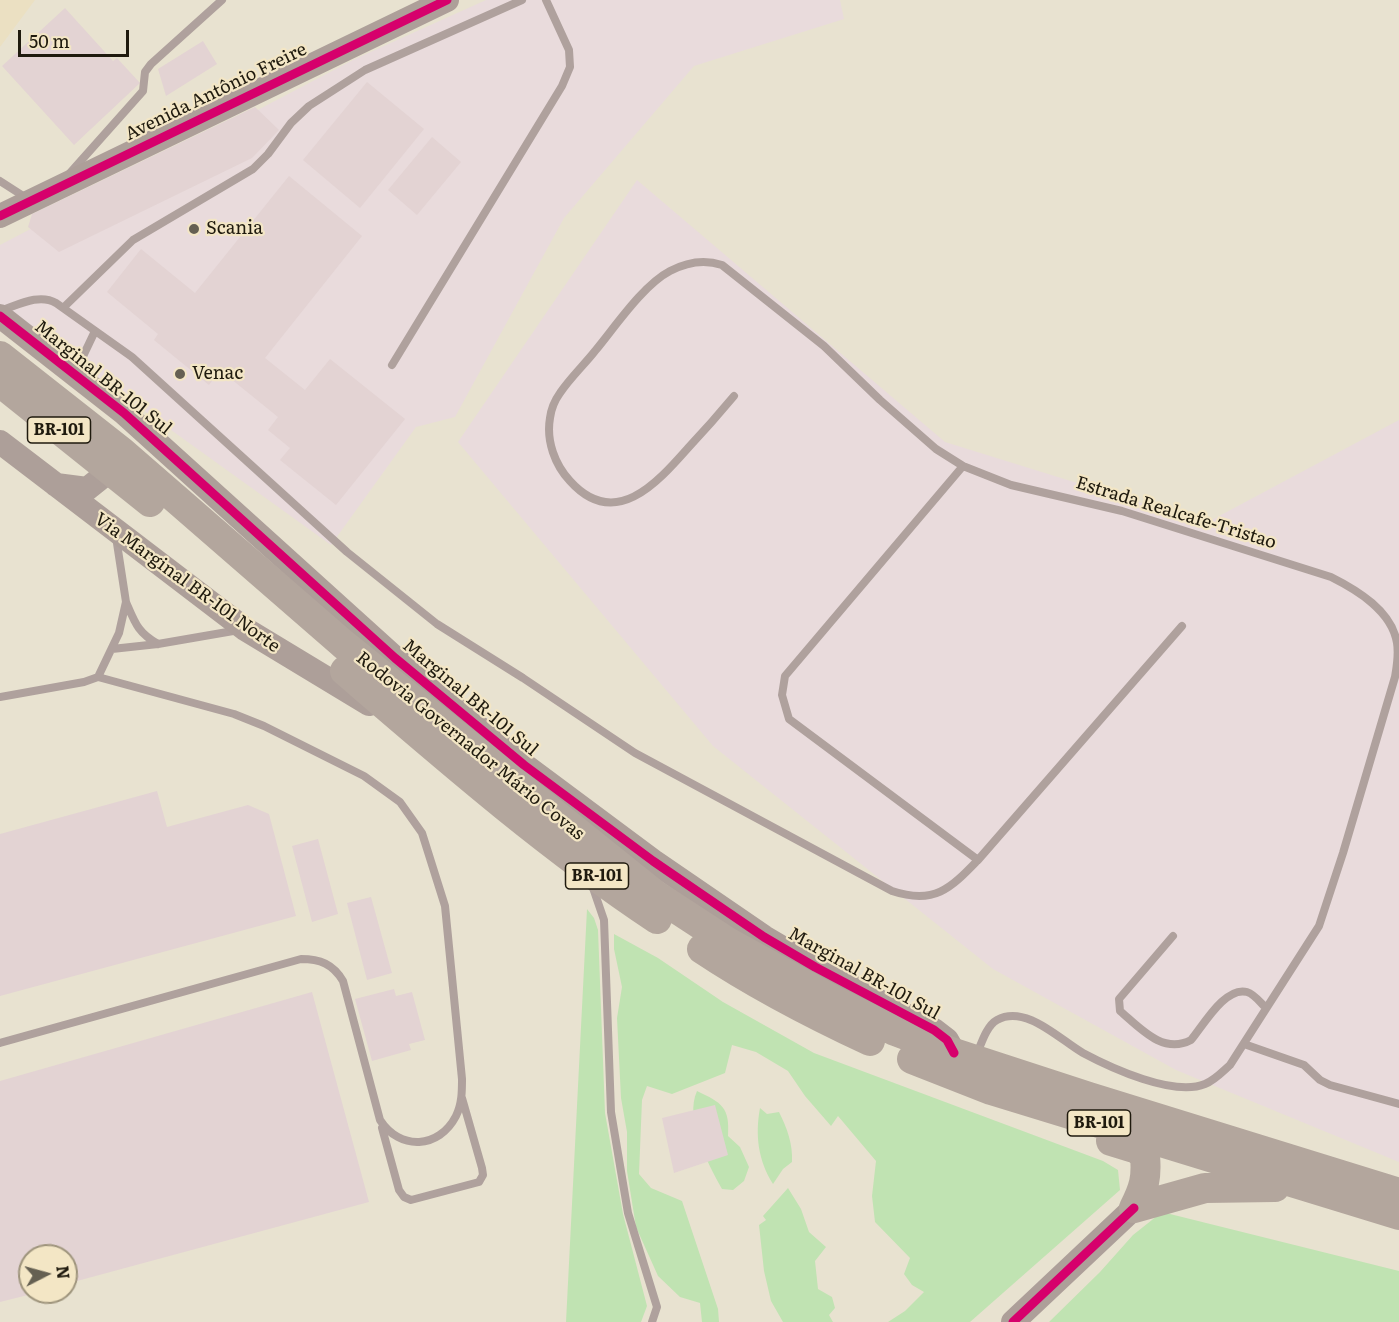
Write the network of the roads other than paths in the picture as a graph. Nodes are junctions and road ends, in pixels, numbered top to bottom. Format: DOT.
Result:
graph roads {
  1 [pos="222,0"];
  2 [pos="447,0"];
  3 [pos="522,0"];
  4 [pos="546,0"];
  5 [pos="0,182"];
  6 [pos="56,188"];
  7 [pos="31,200"];
  8 [pos="0,216"];
  9 [pos="63,308"];
  10 [pos="0,311"];
  11 [pos="0,316"];
  12 [pos="95,331"];
  13 [pos="0,356"];
  14 [pos="392,365"];
  15 [pos="75,374"];
  16 [pos="0,382"];
  17 [pos="734,396"];
  18 [pos="124,413"];
  19 [pos="0,442"];
  20 [pos="124,450"];
  21 [pos="963,466"];
  22 [pos="107,473"];
  23 [pos="54,484"];
  24 [pos="115,531"];
  25 [pos="126,602"];
  26 [pos="1182,626"];
  27 [pos="245,629"];
  28 [pos="158,644"];
  29 [pos="112,649"];
  30 [pos="98,677"];
  31 [pos="0,697"];
  32 [pos="414,730"];
  33 [pos="978,860"];
  34 [pos="586,868"];
  35 [pos="1173,936"];
  36 [pos="1265,1007"];
  37 [pos="0,1043"];
  38 [pos="1244,1044"];
  39 [pos="890,1050"];
  40 [pos="964,1056"];
  41 [pos="462,1098"];
  42 [pos="1399,1104"];
  43 [pos="380,1120"];
  44 [pos="1311,1188"];
  45 [pos="1399,1193"];
  46 [pos="1134,1208"];
  47 [pos="1399,1215"];
  48 [pos="652,1322"];
  49 [pos="1013,1322"];
  1 -- 6 [label="lane"];
  2 -- 6 [label="street, Avenida Antônio Freire"];
  3 -- 9 [label="lane"];
  4 -- 14 [label="lane"];
  5 -- 7 [label="lane"];
  6 -- 7 [label="street, Avenida Antônio Freire"];
  7 -- 8 [label="street, Avenida Antônio Freire"];
  9 -- 10 [label="lane"];
  9 -- 12 [label="lane"];
  11 -- 15 [label="street, Marginal BR-101 Sul"];
  12 -- 15 [label="lane"];
  12 -- 33 [label="lane"];
  13 -- 40 [label="highway, Rodovia Governador Mário Covas / BR-101"];
  15 -- 18 [label="street, Marginal BR-101 Sul"];
  16 -- 32 [label="highway, Rodovia Governador Mário Covas / BR-101"];
  17 -- 21 [label="lane, Estrada Realcafe-Tristao"];
  18 -- 20 [label="street"];
  18 -- 40 [label="street, Marginal BR-101 Sul"];
  19 -- 23 [label="street, Via Marginal BR-101 Norte"];
  21 -- 33 [label="lane"];
  21 -- 36 [label="lane, Estrada Realcafe-Tristao"];
  22 -- 23 [label="street"];
  23 -- 24 [label="street, Via Marginal BR-101 Norte"];
  24 -- 25 [label="lane"];
  24 -- 27 [label="street, Via Marginal BR-101 Norte"];
  25 -- 28 [label="lane"];
  25 -- 29 [label="lane"];
  26 -- 33 [label="lane"];
  27 -- 28 [label="lane"];
  27 -- 32 [label="street, Via Marginal BR-101 Norte"];
  28 -- 29 [label="lane"];
  29 -- 30 [label="lane"];
  30 -- 31 [label="lane"];
  30 -- 41 [label="lane"];
  32 -- 34 [label="highway, Rodovia Governador Mário Covas / BR-101"];
  34 -- 39 [label="highway, Rodovia Governador Mário Covas / BR-101"];
  34 -- 48 [label="lane"];
  35 -- 36 [label="lane"];
  36 -- 38 [label="lane, Estrada Realcafe-Tristao"];
  37 -- 43 [label="lane"];
  38 -- 40 [label="lane, Estrada Realcafe-Tristao"];
  38 -- 42 [label="lane"];
  39 -- 44 [label="highway, Rodovia Governador Mário Covas / BR-101"];
  39 -- 46 [label="highway"];
  40 -- 45 [label="highway, Rodovia Governador Mário Covas / BR-101"];
  41 -- 43 [label="lane"];
  41 -- 43 [label="lane"];
  44 -- 46 [label="highway"];
  44 -- 47 [label="highway, Rodovia Governador Mário Covas / BR-101"];
  46 -- 49 [label="street"];
}
